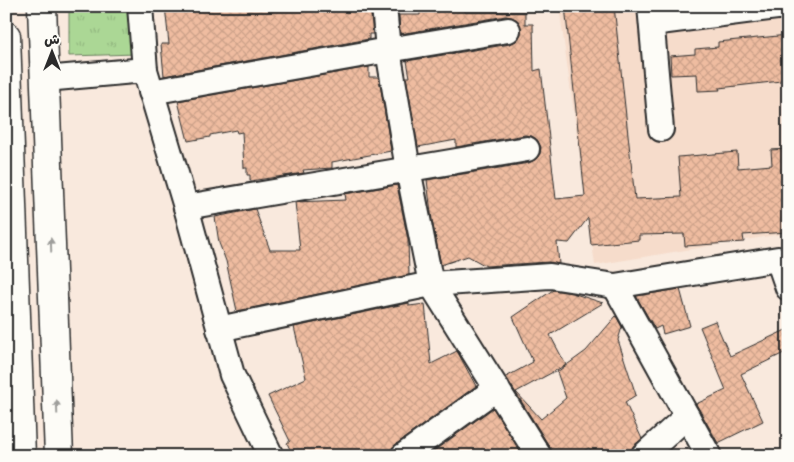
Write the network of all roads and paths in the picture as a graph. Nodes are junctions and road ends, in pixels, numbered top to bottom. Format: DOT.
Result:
graph roads {
  1 [pos="42,6"];
  2 [pos="140,6"];
  3 [pos="384,6"];
  4 [pos="785,6"];
  5 [pos="651,15"];
  6 [pos="508,30"];
  7 [pos="6,36"];
  8 [pos="388,50"];
  9 [pos="45,79"];
  10 [pos="148,81"];
  11 [pos="661,129"];
  12 [pos="527,149"];
  13 [pos="408,169"];
  14 [pos="186,207"];
  15 [pos="431,284"];
  16 [pos="615,286"];
  17 [pos="788,288"];
  18 [pos="219,329"];
  19 [pos="497,388"];
  20 [pos="687,416"];
  21 [pos="21,456"];
  22 [pos="59,456"];
  23 [pos="272,456"];
  24 [pos="403,456"];
  25 [pos="539,456"];
  26 [pos="642,456"];
  27 [pos="709,456"];
  1 -- 9 [label="main road"];
  2 -- 10 [label="street"];
  3 -- 8 [label="street"];
  4 -- 5 [label="street"];
  5 -- 11 [label="street"];
  6 -- 8 [label="street"];
  7 -- 21 [label="main road"];
  8 -- 10 [label="street"];
  8 -- 13 [label="street"];
  9 -- 10 [label="street"];
  22 -- 9 [label="main road, one-way"];
  10 -- 14 [label="street"];
  12 -- 13 [label="street"];
  13 -- 14 [label="street"];
  13 -- 15 [label="street"];
  14 -- 18 [label="street"];
  15 -- 16 [label="street"];
  15 -- 18 [label="street"];
  15 -- 19 [label="street"];
  16 -- 17 [label="street"];
  16 -- 20 [label="street"];
  18 -- 23 [label="street"];
  19 -- 24 [label="street"];
  19 -- 25 [label="street"];
  20 -- 26 [label="street"];
  20 -- 27 [label="street"];
}
